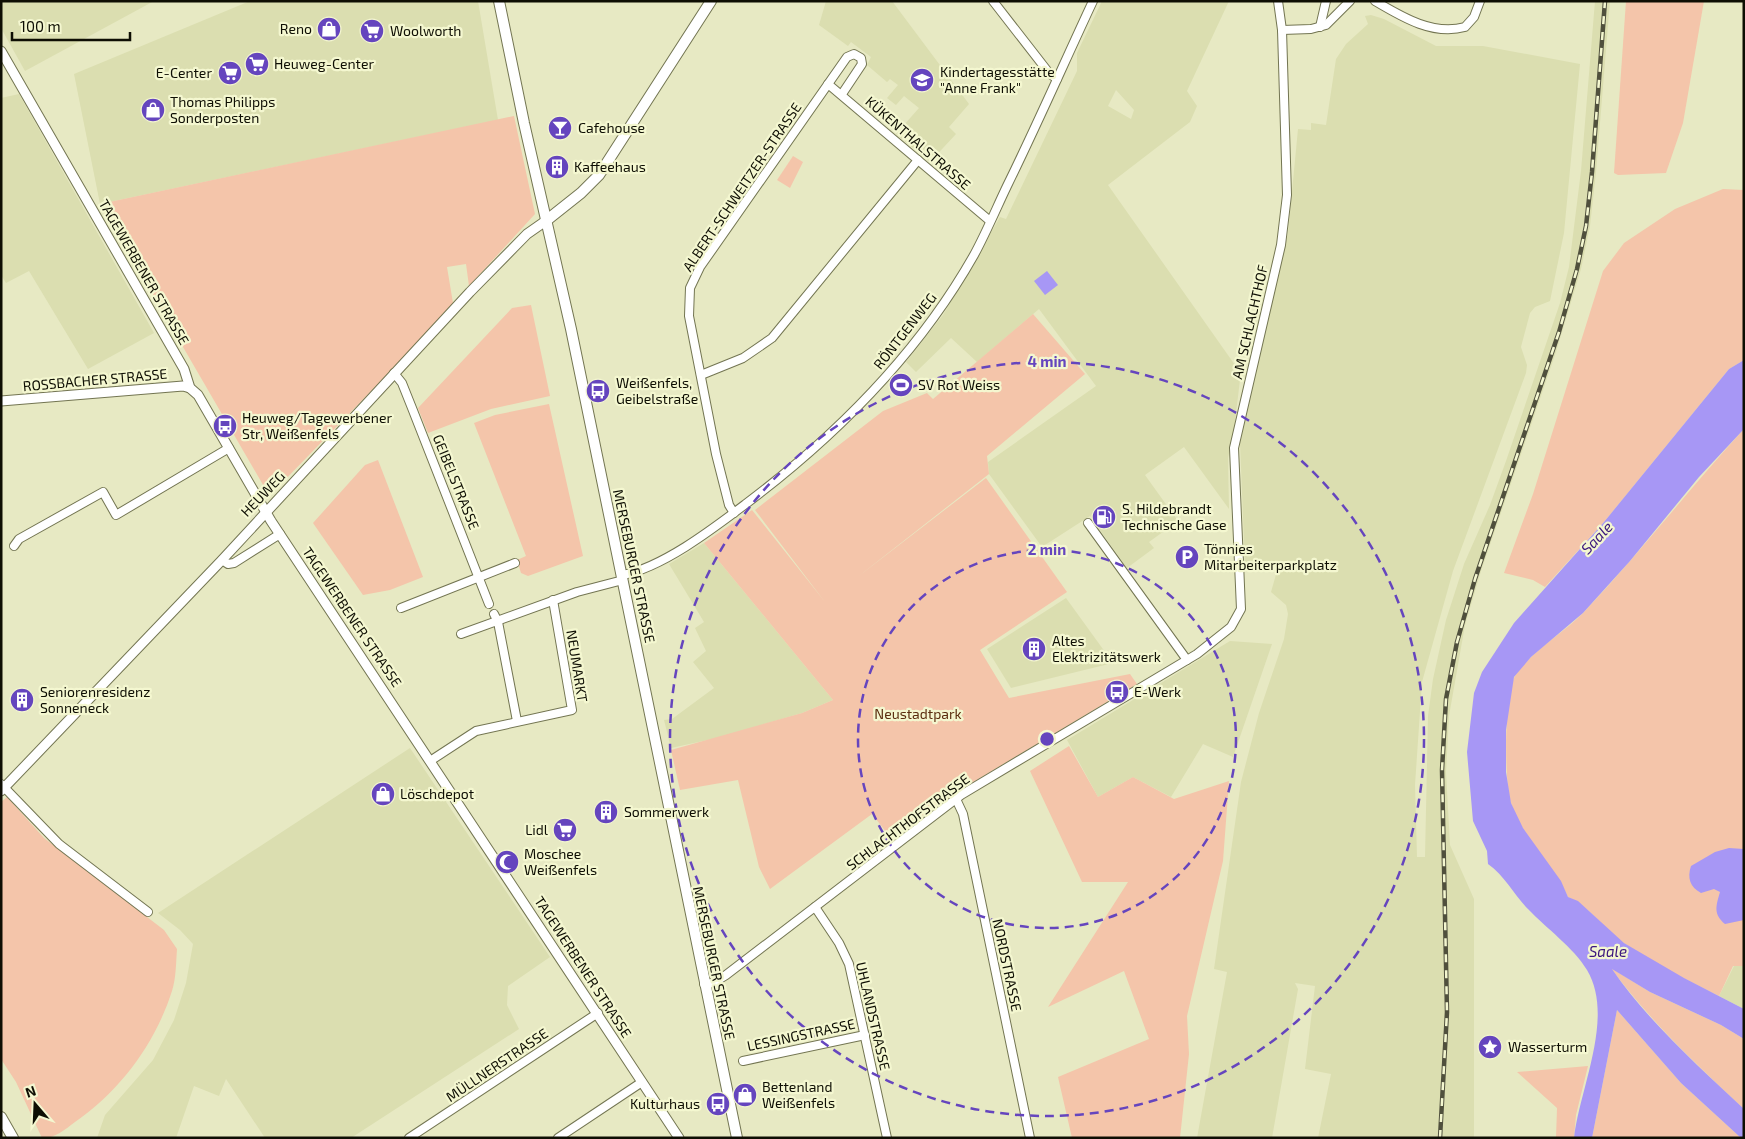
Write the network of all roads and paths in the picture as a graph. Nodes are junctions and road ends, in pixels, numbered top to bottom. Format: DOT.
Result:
graph roads {
  1 [pos="499,1"];
  2 [pos="711,1"];
  3 [pos="994,1"];
  4 [pos="1093,1"];
  5 [pos="1278,1"];
  6 [pos="1326,1"];
  7 [pos="1350,1"];
  8 [pos="1375,1"];
  9 [pos="1480,1"];
  10 [pos="1320,27"];
  11 [pos="1282,30"];
  12 [pos="1,52"];
  13 [pos="1057,79"];
  14 [pos="828,84"];
  15 [pos="842,94"];
  16 [pos="918,160"];
  17 [pos="547,220"];
  18 [pos="990,221"];
  19 [pos="394,373"];
  20 [pos="701,375"];
  21 [pos="190,388"];
  22 [pos="1,401"];
  23 [pos="229,448"];
  24 [pos="266,512"];
  25 [pos="734,513"];
  26 [pos="1088,523"];
  27 [pos="280,534"];
  28 [pos="14,546"];
  29 [pos="222,560"];
  30 [pos="515,563"];
  31 [pos="480,577"];
  32 [pos="622,578"];
  33 [pos="553,600"];
  34 [pos="490,604"];
  35 [pos="401,608"];
  36 [pos="494,614"];
  37 [pos="498,622"];
  38 [pos="461,634"];
  39 [pos="1218,639"];
  40 [pos="1187,660"];
  41 [pos="517,721"];
  42 [pos="430,761"];
  43 [pos="2,787"];
  44 [pos="956,799"];
  45 [pos="815,907"];
  46 [pos="148,912"];
  47 [pos="704,984"];
  48 [pos="598,1013"];
  49 [pos="865,1035"];
  50 [pos="743,1061"];
  51 [pos="642,1082"];
  52 [pos="1,1117"];
  53 [pos="13,1138"];
  54 [pos="410,1138"];
  55 [pos="558,1138"];
  56 [pos="679,1138"];
  57 [pos="737,1138"];
  58 [pos="888,1138"];
  59 [pos="1030,1138"];
  1 -- 17 [label="main road, MERSEBURGER STRASSE"];
  2 -- 17 [label="main road"];
  3 -- 13 [label="street"];
  4 -- 13 [label="street, RÖNTGENWEG"];
  5 -- 11 [label="street, AM SCHLACHTHOF"];
  6 -- 10 [label="street"];
  7 -- 10 [label="street"];
  8 -- 9 [label="street"];
  10 -- 11 [label="street"];
  11 -- 39 [label="street, AM SCHLACHTHOF"];
  12 -- 21 [label="street, TAGEWERBENER STRASSE"];
  13 -- 18 [label="street, RÖNTGENWEG"];
  14 -- 15 [label="street, KÜKENTHALSTRASSE"];
  14 -- 15 [label="street, ALBERT-SCHWEITZER-STRASSE"];
  14 -- 20 [label="street, ALBERT-SCHWEITZER-STRASSE"];
  15 -- 16 [label="street, KÜKENTHALSTRASSE"];
  16 -- 18 [label="street, KÜKENTHALSTRASSE"];
  16 -- 20 [label="street"];
  17 -- 19 [label="street, HEUWEG"];
  17 -- 32 [label="main road, MERSEBURGER STRASSE"];
  18 -- 25 [label="street, RÖNTGENWEG"];
  19 -- 24 [label="street, HEUWEG"];
  19 -- 31 [label="street, GEIBELSTRASSE"];
  20 -- 25 [label="street, ALBERT-SCHWEITZER-STRASSE"];
  21 -- 22 [label="street, ROSSBACHER STRASSE"];
  21 -- 23 [label="street, TAGEWERBENER STRASSE"];
  23 -- 24 [label="street, TAGEWERBENER STRASSE"];
  23 -- 28 [label="street"];
  24 -- 27 [label="street, TAGEWERBENER STRASSE"];
  24 -- 29 [label="street, HEUWEG"];
  25 -- 32 [label="street, RÖNTGENWEG"];
  26 -- 40 [label="street"];
  27 -- 29 [label="street"];
  27 -- 42 [label="street, TAGEWERBENER STRASSE"];
  29 -- 43 [label="street, HEUWEG"];
  30 -- 31 [label="street"];
  31 -- 34 [label="street, GEIBELSTRASSE"];
  31 -- 35 [label="street"];
  32 -- 33 [label="street, RÖNTGENWEG"];
  32 -- 47 [label="main road, MERSEBURGER STRASSE"];
  33 -- 37 [label="street, RÖNTGENWEG"];
  33 -- 41 [label="street, NEUMARKT"];
  36 -- 37 [label="street"];
  37 -- 38 [label="street, RÖNTGENWEG"];
  37 -- 41 [label="street"];
  39 -- 40 [label="street, SCHLACHTHOFSTRASSE"];
  40 -- 44 [label="street, SCHLACHTHOFSTRASSE"];
  41 -- 42 [label="street, NEUMARKT"];
  42 -- 48 [label="street, TAGEWERBENER STRASSE"];
  43 -- 46 [label="street"];
  44 -- 45 [label="street, SCHLACHTHOFSTRASSE"];
  44 -- 59 [label="street, NORDSTRASSE"];
  45 -- 47 [label="street, SCHLACHTHOFSTRASSE"];
  45 -- 49 [label="street, UHLANDSTRASSE"];
  47 -- 57 [label="main road, MERSEBURGER STRASSE"];
  48 -- 51 [label="street, TAGEWERBENER STRASSE"];
  48 -- 54 [label="street, MÜLLNERSTRASSE"];
  49 -- 50 [label="street, LESSINGSTRASSE"];
  49 -- 58 [label="street, UHLANDSTRASSE"];
  51 -- 55 [label="street"];
  51 -- 56 [label="street, TAGEWERBENER STRASSE"];
  52 -- 53 [label="main road"];
}
